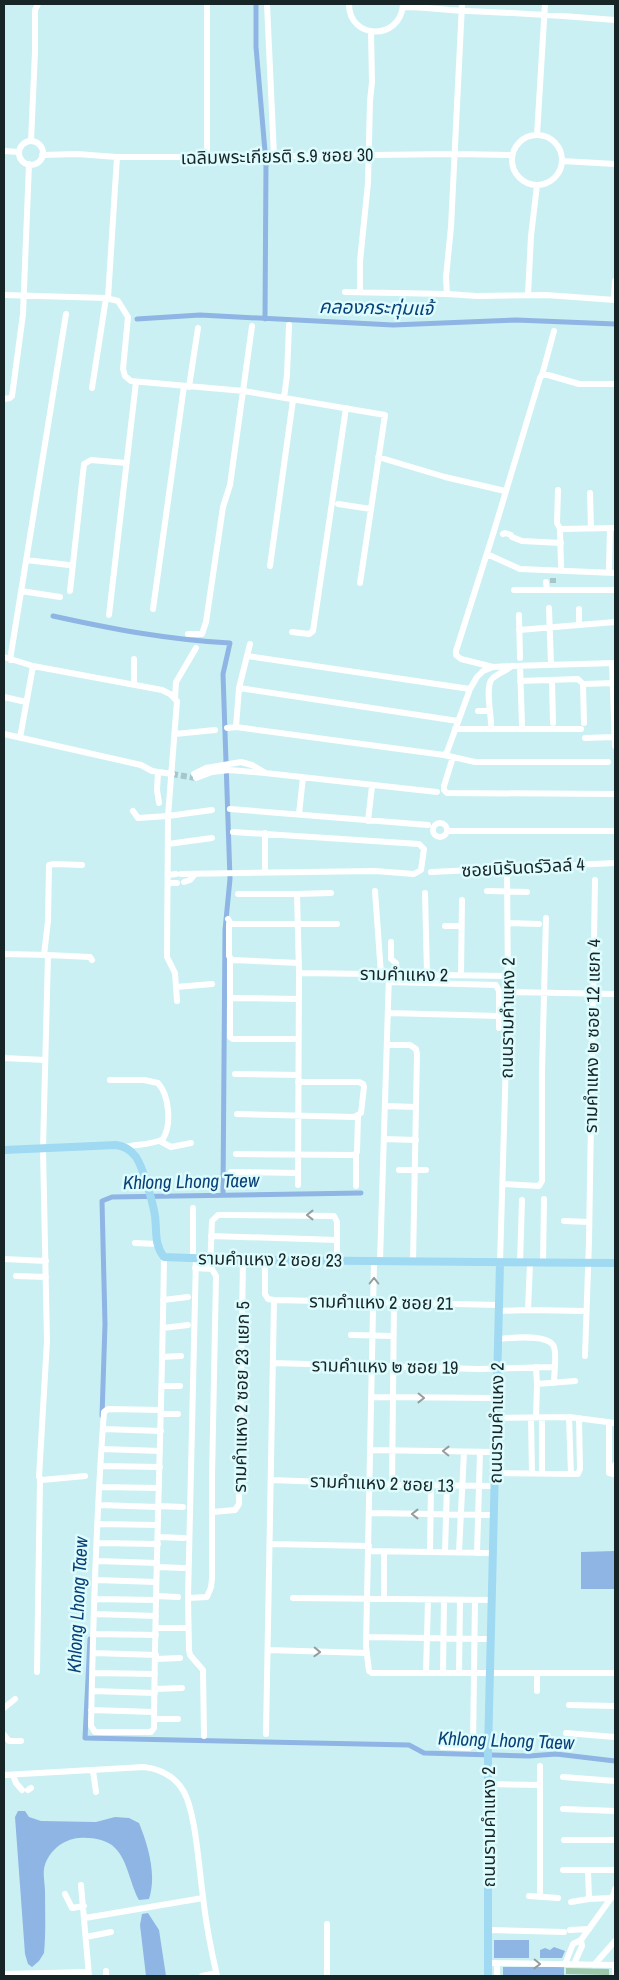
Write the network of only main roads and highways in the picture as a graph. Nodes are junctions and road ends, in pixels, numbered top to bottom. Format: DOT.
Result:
graph roads {
  1 [pos="4,1150"];
  2 [pos="500,1263"];
  3 [pos="615,1263"];
  4 [pos="488,1976"];
  1 -- 2 [label="main road, รามคำแหง 2 ซอย 23"];
  2 -- 3 [label="main road, รามคำแหง 2 ซอย 23"];
  2 -- 4 [label="main road, ถนนรามคำแหง 2"];
}
